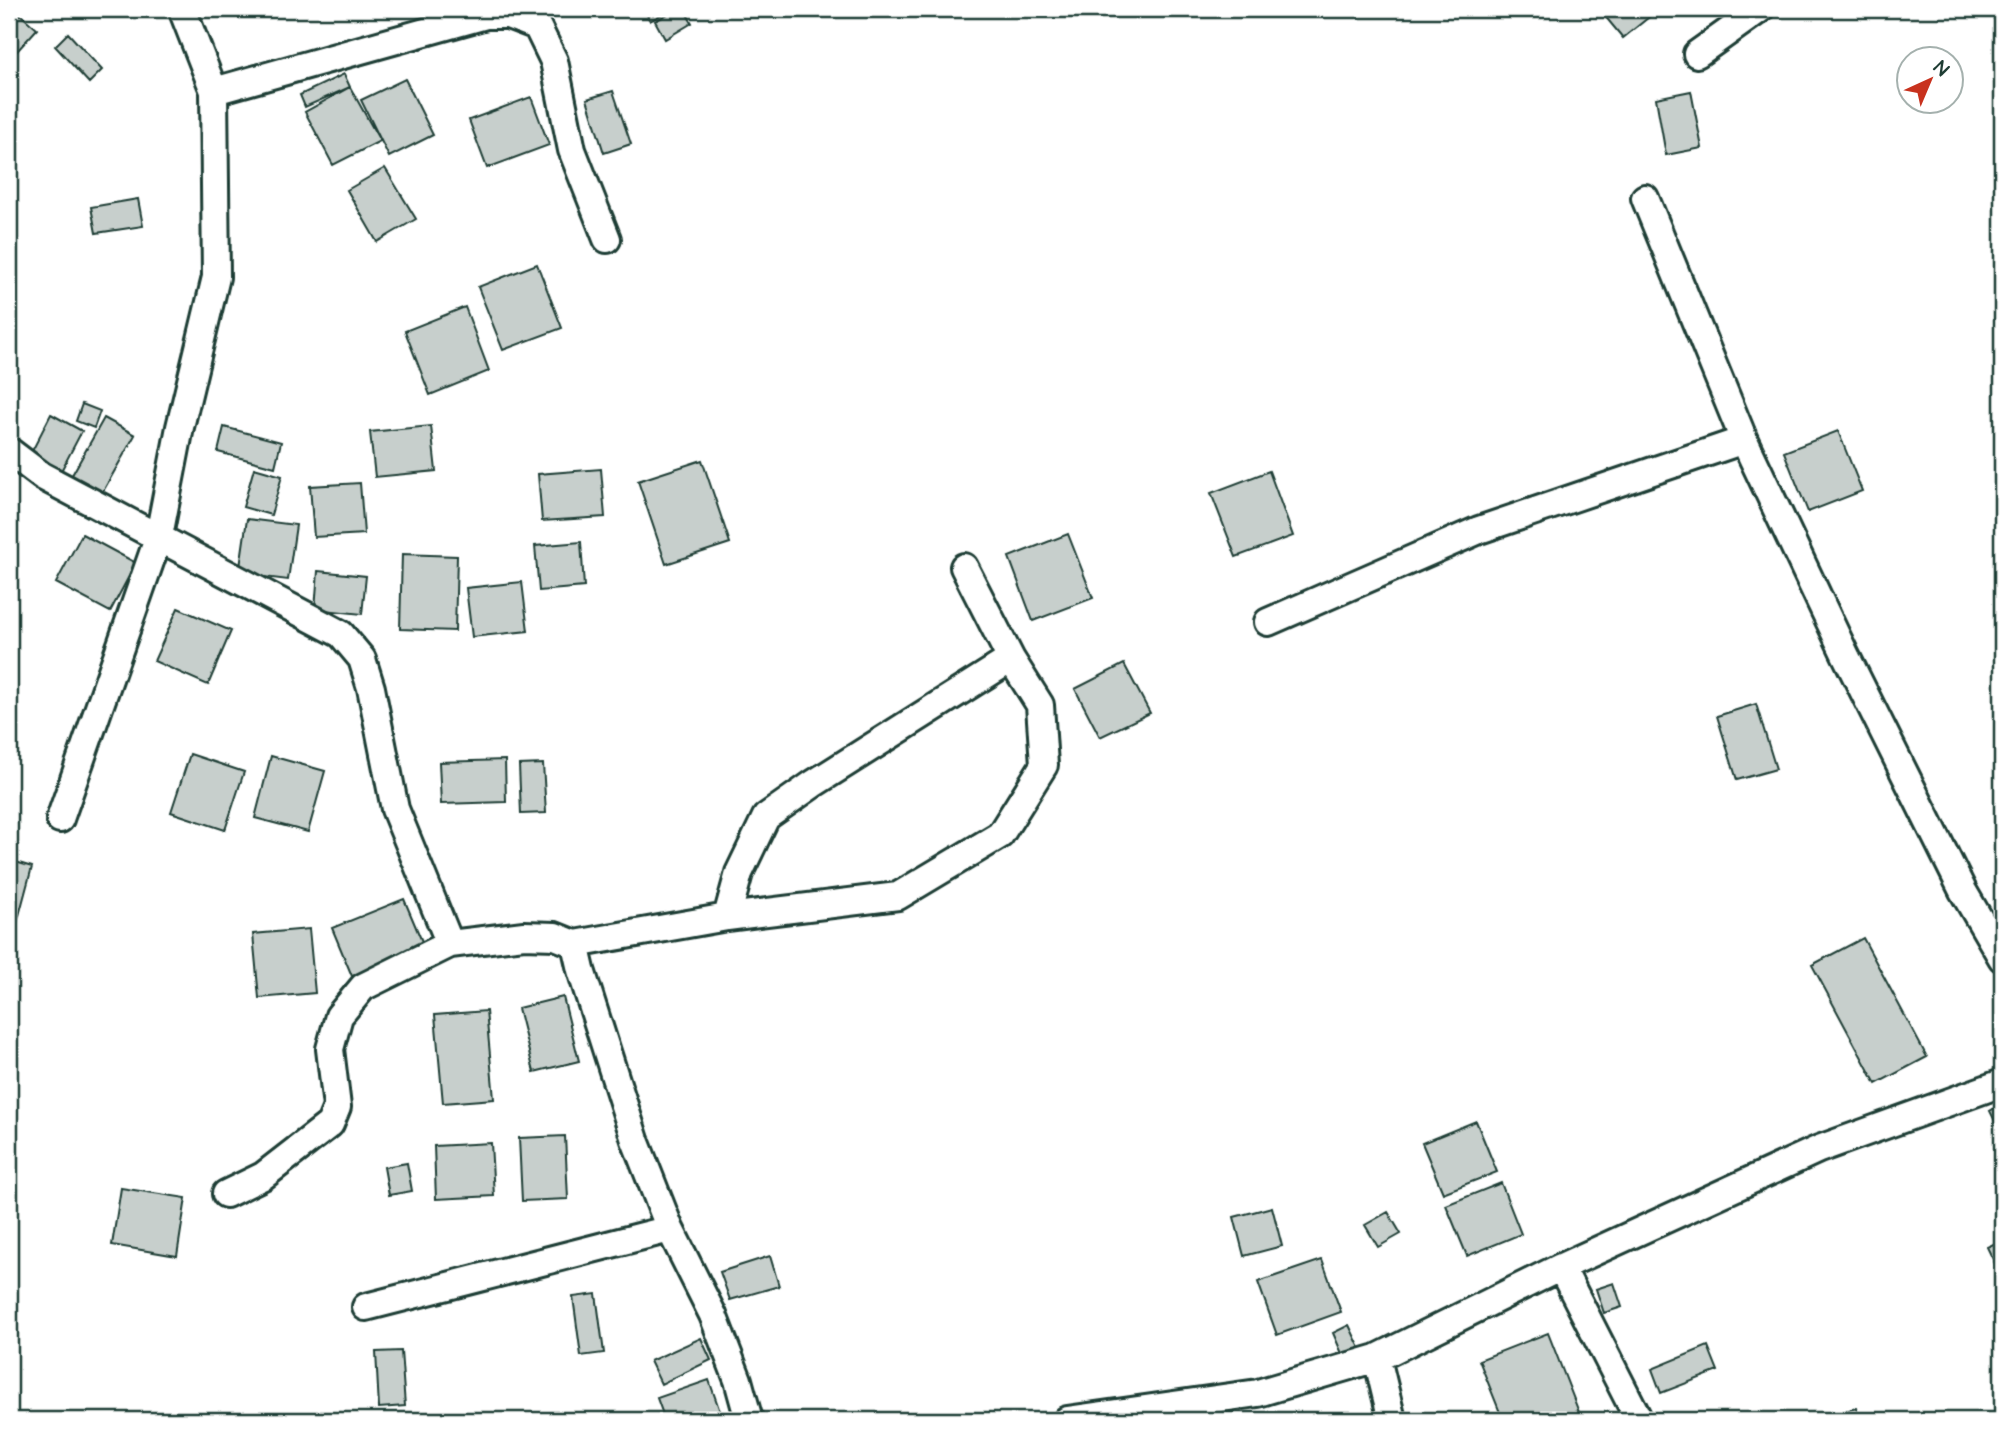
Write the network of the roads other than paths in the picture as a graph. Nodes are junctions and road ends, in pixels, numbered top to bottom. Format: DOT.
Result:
graph roads {
  1 [pos="182,9"];
  2 [pos="1760,9"];
  3 [pos="1697,54"];
  4 [pos="214,91"];
  5 [pos="1645,198"];
  6 [pos="607,239"];
  7 [pos="1744,440"];
  8 [pos="9,451"];
  9 [pos="159,536"];
  10 [pos="964,567"];
  11 [pos="1268,622"];
  12 [pos="1011,659"];
  13 [pos="60,819"];
  14 [pos="727,917"];
  15 [pos="450,943"];
  16 [pos="575,944"];
  17 [pos="2002,958"];
  18 [pos="2002,1083"];
  19 [pos="226,1194"];
  20 [pos="670,1229"];
  21 [pos="1561,1268"];
  22 [pos="366,1307"];
  23 [pos="1377,1358"];
  24 [pos="749,1420"];
  25 [pos="1067,1420"];
  26 [pos="1392,1420"];
  27 [pos="1639,1420"];
  1 -- 4 [label="street"];
  2 -- 3 [label="street"];
  4 -- 6 [label="street"];
  4 -- 9 [label="street"];
  5 -- 7 [label="street"];
  7 -- 11 [label="street"];
  7 -- 17 [label="street"];
  8 -- 9 [label="street"];
  9 -- 13 [label="street"];
  9 -- 15 [label="street"];
  10 -- 12 [label="street"];
  12 -- 14 [label="street"];
  12 -- 14 [label="street"];
  14 -- 16 [label="street"];
  15 -- 16 [label="street"];
  15 -- 19 [label="street"];
  16 -- 20 [label="street"];
  18 -- 21 [label="street"];
  20 -- 22 [label="street"];
  20 -- 24 [label="street"];
  21 -- 23 [label="street"];
  21 -- 27 [label="street"];
  23 -- 25 [label="street"];
  23 -- 26 [label="street"];
}
